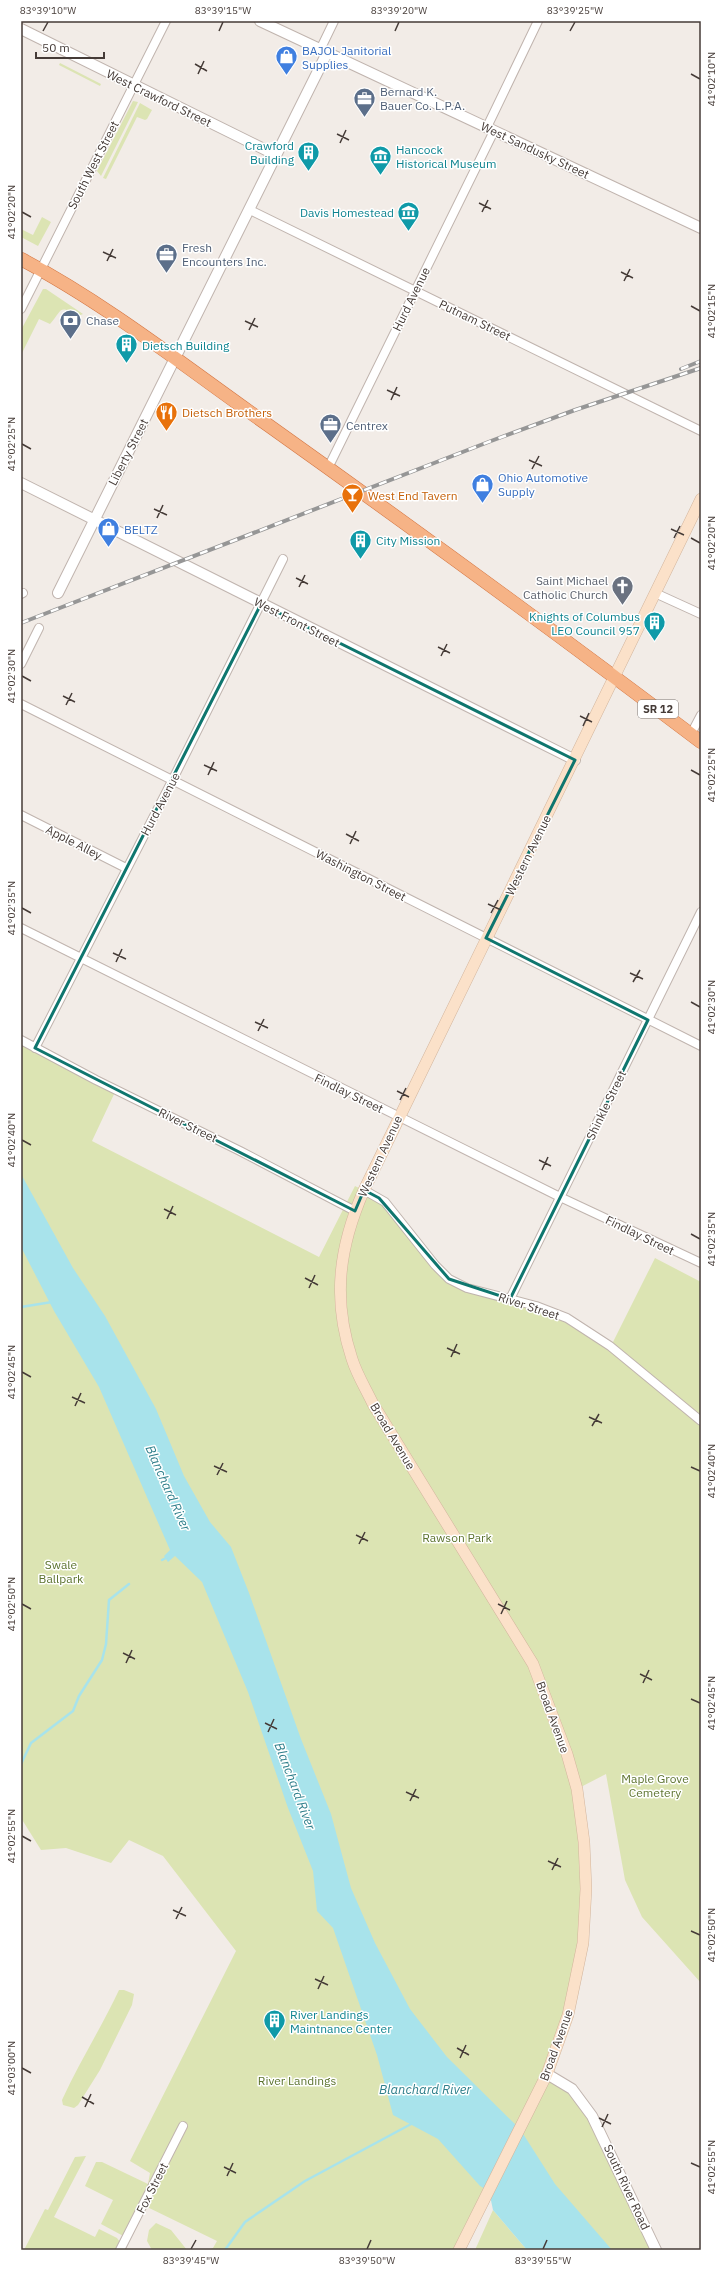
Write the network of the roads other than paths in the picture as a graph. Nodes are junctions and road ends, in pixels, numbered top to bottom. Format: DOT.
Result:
graph roads {
  1 [pos="166,21"];
  2 [pos="260,21"];
  3 [pos="334,21"];
  4 [pos="538,21"];
  5 [pos="21,29"];
  6 [pos="324,52"];
  7 [pos="133,85"];
  8 [pos="491,129"];
  9 [pos="276,155"];
  10 [pos="250,210"];
  11 [pos="701,228"];
  12 [pos="21,259"];
  13 [pos="41,269"];
  14 [pos="415,291"];
  15 [pos="21,309"];
  16 [pos="175,359"];
  17 [pos="701,431"];
  18 [pos="328,468"];
  19 [pos="21,482"];
  20 [pos="701,498"];
  21 [pos="94,519"];
  22 [pos="283,559"];
  23 [pos="58,593"];
  24 [pos="655,593"];
  25 [pos="261,604"];
  26 [pos="701,614"];
  27 [pos="39,628"];
  28 [pos="21,664"];
  29 [pos="615,676"];
  30 [pos="21,704"];
  31 [pos="701,715"];
  32 [pos="696,738"];
  33 [pos="575,760"];
  34 [pos="173,780"];
  35 [pos="21,815"];
  36 [pos="126,868"];
  37 [pos="701,912"];
  38 [pos="21,928"];
  39 [pos="486,938"];
  40 [pos="80,958"];
  41 [pos="648,1020"];
  42 [pos="21,1040"];
  43 [pos="701,1046"];
  44 [pos="35,1048"];
  45 [pos="399,1117"];
  46 [pos="364,1190"];
  47 [pos="560,1197"];
  48 [pos="355,1211"];
  49 [pos="701,1263"];
  50 [pos="510,1299"];
  51 [pos="701,1421"];
  52 [pos="547,2074"];
  53 [pos="183,2126"];
  54 [pos="120,2250"];
  55 [pos="459,2250"];
  56 [pos="656,2250"];
  1 -- 7 [label="street, South West Street"];
  2 -- 6 [label="street, West Sandusky Street"];
  3 -- 6 [label="street, Liberty Street"];
  4 -- 8 [label="street, Hurd Avenue"];
  5 -- 7 [label="street, West Crawford Street"];
  6 -- 8 [label="street, West Sandusky Street"];
  6 -- 9 [label="street, Liberty Street"];
  7 -- 9 [label="street, West Crawford Street"];
  7 -- 13 [label="street, South West Street"];
  8 -- 11 [label="street, West Sandusky Street"];
  8 -- 14 [label="street, Hurd Avenue"];
  9 -- 10 [label="street, Liberty Street"];
  10 -- 14 [label="street, Putnam Street"];
  10 -- 16 [label="street, Liberty Street"];
  12 -- 13 [label="highway, SR 12"];
  13 -- 15 [label="street, South West Street"];
  13 -- 16 [label="highway, SR 12"];
  14 -- 17 [label="street, Putnam Street"];
  14 -- 18 [label="street, Hurd Avenue"];
  16 -- 18 [label="highway, SR 12"];
  16 -- 21 [label="street, Liberty Street"];
  18 -- 29 [label="highway, SR 12"];
  19 -- 21 [label="street, West Front Street"];
  20 -- 24 [label="main road, Western Avenue"];
  21 -- 23 [label="street, Liberty Street"];
  21 -- 25 [label="street, West Front Street"];
  22 -- 25 [label="street, Hurd Avenue"];
  24 -- 26 [label="street"];
  24 -- 29 [label="main road, Western Avenue"];
  25 -- 33 [label="street, West Front Street"];
  25 -- 34 [label="street, Hurd Avenue"];
  27 -- 28 [label="street"];
  29 -- 32 [label="highway, SR 12"];
  29 -- 33 [label="main road, Western Avenue"];
  30 -- 34 [label="street, Washington Street"];
  31 -- 32 [label="street"];
  33 -- 39 [label="main road, Western Avenue"];
  34 -- 36 [label="street, Hurd Avenue"];
  34 -- 39 [label="street, Washington Street"];
  35 -- 36 [label="street, Apple Alley"];
  36 -- 40 [label="street, Hurd Avenue"];
  37 -- 41 [label="street, Shinkle Street"];
  38 -- 40 [label="street, Findlay Street"];
  39 -- 41 [label="street, Washington Street"];
  39 -- 45 [label="main road, Western Avenue"];
  40 -- 44 [label="street, Hurd Avenue"];
  40 -- 45 [label="street, Findlay Street"];
  41 -- 43 [label="street, Washington Street"];
  41 -- 47 [label="street, Shinkle Street"];
  42 -- 44 [label="street, River Street"];
  44 -- 48 [label="street, River Street"];
  45 -- 46 [label="main road, Western Avenue"];
  45 -- 47 [label="street, Findlay Street"];
  46 -- 48 [label="main road, Western Avenue"];
  46 -- 50 [label="street, River Street"];
  47 -- 49 [label="street, Findlay Street"];
  47 -- 50 [label="street, Shinkle Street"];
  48 -- 52 [label="main road, Broad Avenue"];
  50 -- 51 [label="street, River Street"];
  52 -- 55 [label="main road, Broad Avenue"];
  52 -- 56 [label="street, South River Road"];
  53 -- 54 [label="street, Fox Street"];
}
